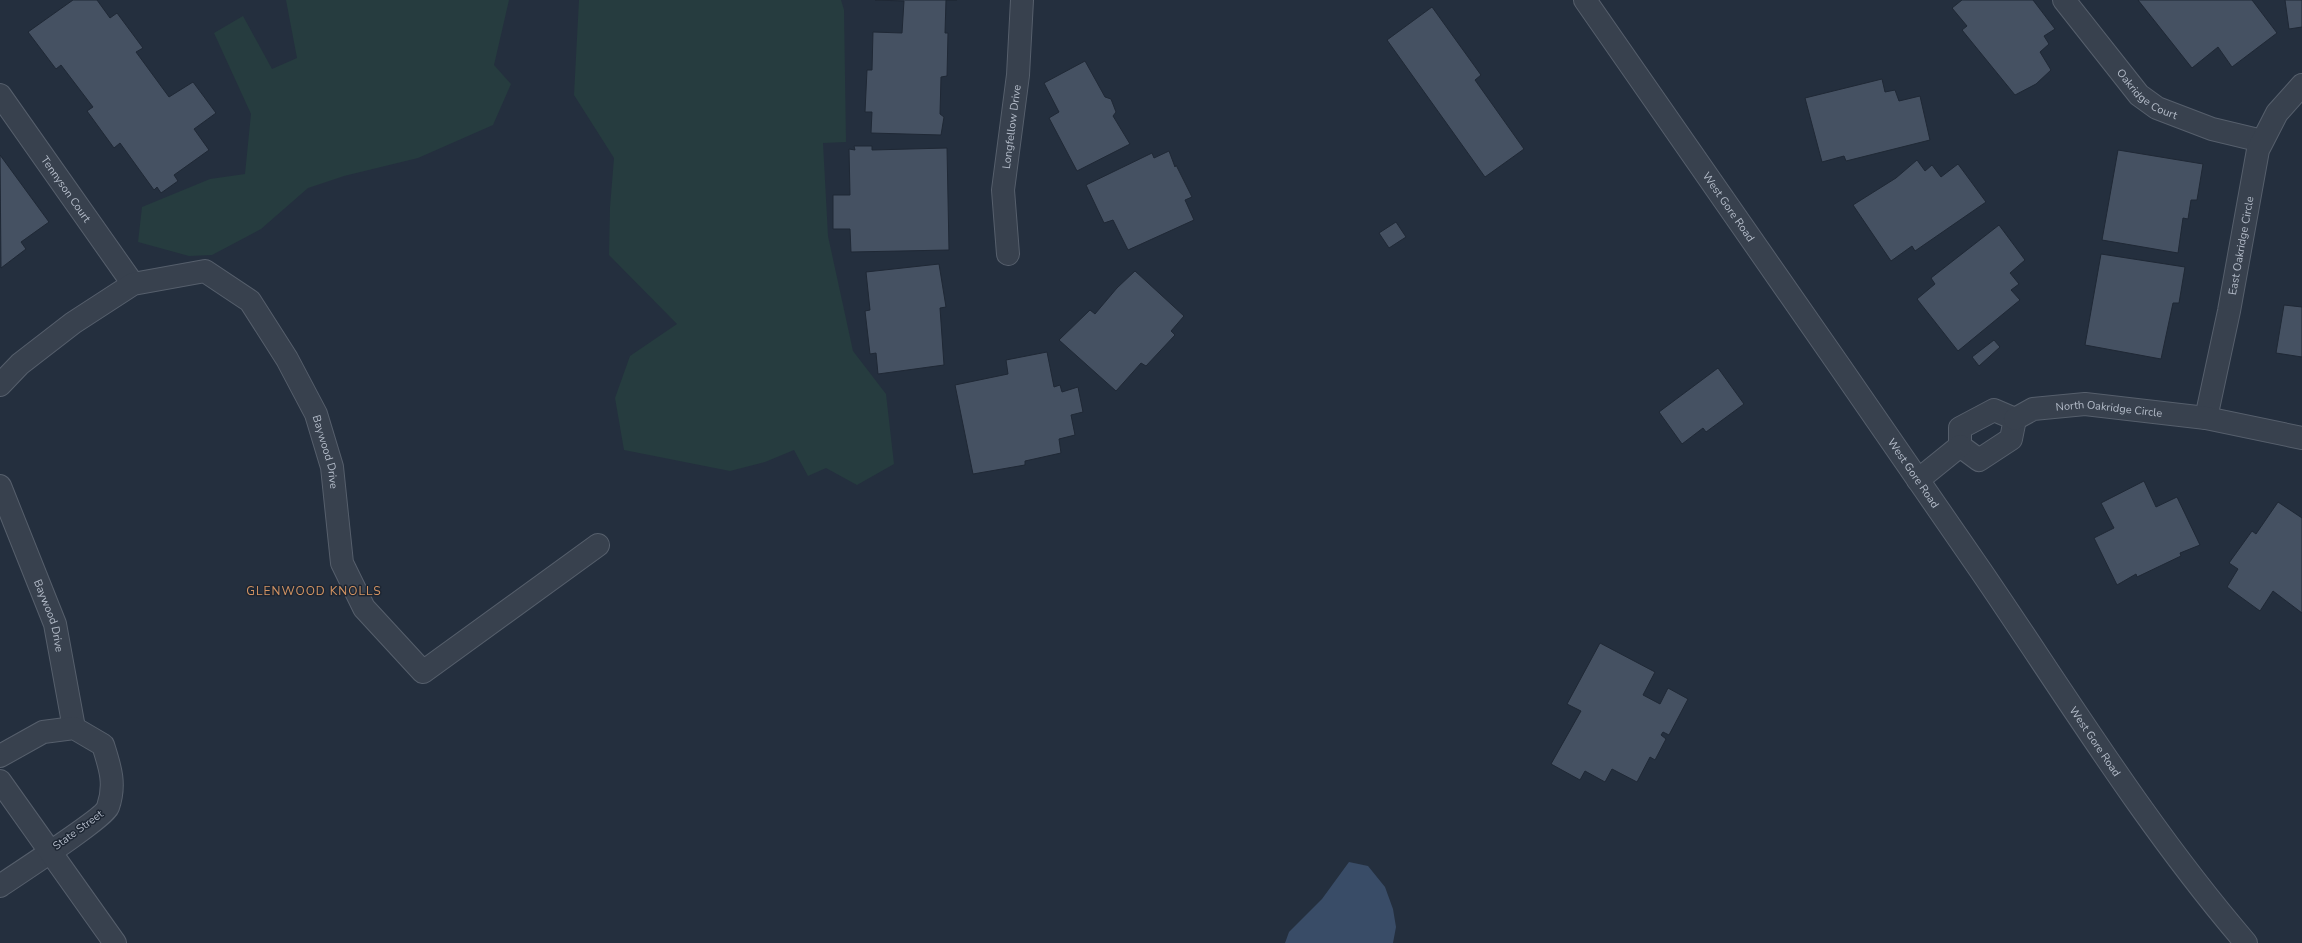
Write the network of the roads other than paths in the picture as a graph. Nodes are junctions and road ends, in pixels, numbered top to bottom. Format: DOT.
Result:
graph roads {
  1 [pos="1022,0"];
  2 [pos="1586,0"];
  3 [pos="2064,0"];
  4 [pos="2302,85"];
  5 [pos="0,95"];
  6 [pos="2262,142"];
  7 [pos="1008,254"];
  8 [pos="133,284"];
  9 [pos="0,385"];
  10 [pos="2206,418"];
  11 [pos="2015,419"];
  12 [pos="2302,438"];
  13 [pos="1960,446"];
  14 [pos="1918,480"];
  15 [pos="0,486"];
  16 [pos="598,545"];
  17 [pos="74,728"];
  18 [pos="0,756"];
  19 [pos="0,781"];
  20 [pos="49,852"];
  21 [pos="0,886"];
  22 [pos="115,943"];
  23 [pos="2246,943"];
  1 -- 7 [label="street, Longfellow Drive"];
  2 -- 14 [label="street, West Gore Road"];
  3 -- 6 [label="street, Oakridge Court"];
  4 -- 6 [label="street, East Oakridge Circle"];
  5 -- 8 [label="street, Tennyson Court"];
  6 -- 10 [label="street, East Oakridge Circle"];
  8 -- 9 [label="street, Baywood Drive"];
  8 -- 16 [label="street, Baywood Drive"];
  10 -- 11 [label="street, North Oakridge Circle"];
  10 -- 12 [label="street, North Oakridge Circle"];
  11 -- 13 [label="street"];
  11 -- 13 [label="street"];
  13 -- 14 [label="street"];
  14 -- 23 [label="street, West Gore Road"];
  15 -- 17 [label="street, Baywood Drive"];
  17 -- 18 [label="street"];
  17 -- 20 [label="street, State Street"];
  19 -- 20 [label="street"];
  20 -- 21 [label="street, State Street"];
  20 -- 22 [label="street"];
}
